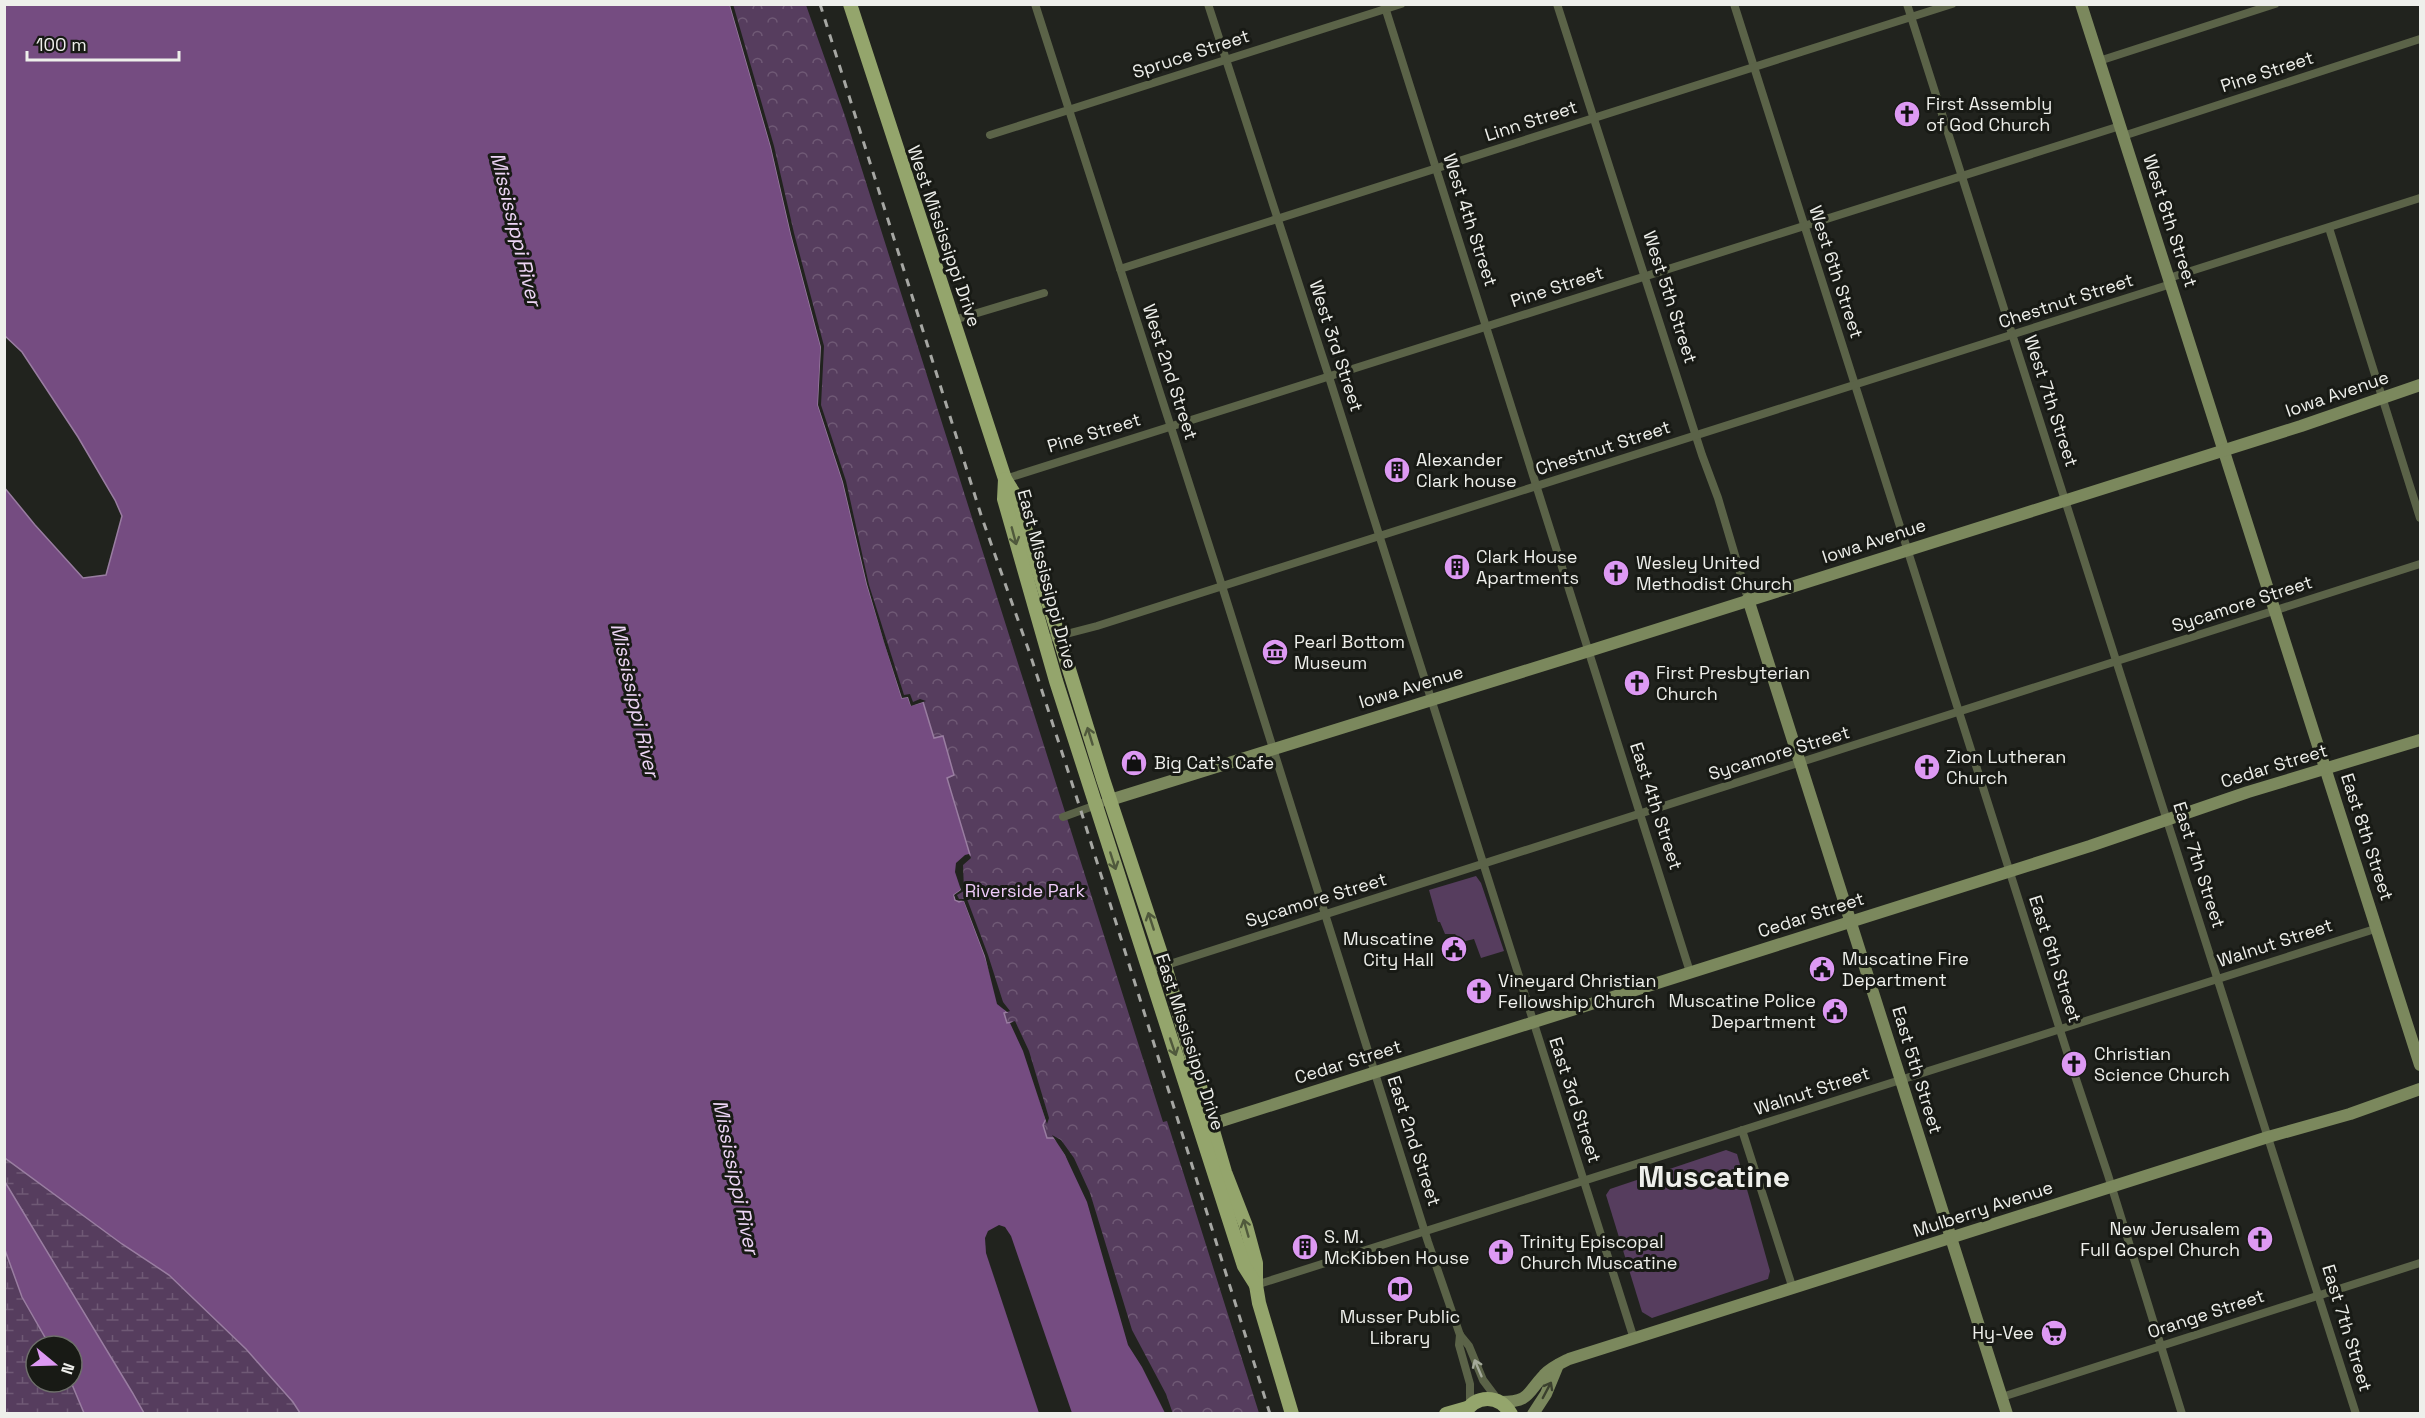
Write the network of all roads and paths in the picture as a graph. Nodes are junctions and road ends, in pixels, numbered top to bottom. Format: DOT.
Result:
graph roads {
  1 [pos="850,4"];
  2 [pos="1035,4"];
  3 [pos="1208,4"];
  4 [pos="1401,4"];
  5 [pos="1557,4"];
  6 [pos="1734,4"];
  7 [pos="1907,4"];
  8 [pos="1952,4"];
  9 [pos="2081,4"];
  10 [pos="2275,4"];
  11 [pos="1385,7"];
  12 [pos="1911,18"];
  13 [pos="2421,39"];
  14 [pos="1226,61"];
  15 [pos="2099,61"];
  16 [pos="1753,68"];
  17 [pos="1069,111"];
  18 [pos="1595,118"];
  19 [pos="2121,131"];
  20 [pos="990,135"];
  21 [pos="1437,168"];
  22 [pos="1962,176"];
  23 [pos="2421,198"];
  24 [pos="1278,219"];
  25 [pos="1803,226"];
  26 [pos="2329,228"];
  27 [pos="1120,269"];
  28 [pos="1646,276"];
  29 [pos="2170,281"];
  30 [pos="1044,293"];
  31 [pos="954,320"];
  32 [pos="1488,327"];
  33 [pos="2012,335"];
  34 [pos="1329,377"];
  35 [pos="1855,385"];
  36 [pos="2421,385"];
  37 [pos="2381,398"];
  38 [pos="1171,427"];
  39 [pos="1696,436"];
  40 [pos="2223,448"];
  41 [pos="1005,479"];
  42 [pos="1538,486"];
  43 [pos="2065,499"];
  44 [pos="2421,518"];
  45 [pos="1379,536"];
  46 [pos="1906,549"];
  47 [pos="2421,564"];
  48 [pos="1222,586"];
  49 [pos="1748,600"];
  50 [pos="2275,611"];
  51 [pos="1060,636"];
  52 [pos="1043,640"];
  53 [pos="1589,651"];
  54 [pos="2117,662"];
  55 [pos="1431,699"];
  56 [pos="1958,712"];
  57 [pos="2421,740"];
  58 [pos="1273,751"];
  59 [pos="1800,763"];
  60 [pos="2326,769"];
  61 [pos="1110,800"];
  62 [pos="1095,805"];
  63 [pos="1640,813"];
  64 [pos="1063,817"];
  65 [pos="2167,820"];
  66 [pos="1484,864"];
  67 [pos="2009,871"];
  68 [pos="1325,914"];
  69 [pos="1851,922"];
  70 [pos="2378,928"];
  71 [pos="1166,966"];
  72 [pos="1148,971"];
  73 [pos="1690,972"];
  74 [pos="2218,979"];
  75 [pos="1534,1022"];
  76 [pos="2060,1029"];
  77 [pos="2421,1065"];
  78 [pos="1375,1072"];
  79 [pos="1902,1080"];
  80 [pos="2421,1089"];
  81 [pos="1212,1124"];
  82 [pos="1742,1130"];
  83 [pos="2268,1137"];
  84 [pos="1584,1181"];
  85 [pos="2112,1188"];
  86 [pos="1425,1231"];
  87 [pos="1952,1238"];
  88 [pos="2421,1263"];
  89 [pos="1256,1285"];
  90 [pos="1792,1289"];
  91 [pos="2319,1296"];
  92 [pos="1460,1335"];
  93 [pos="1634,1339"];
  94 [pos="2161,1346"];
  95 [pos="1558,1365"];
  96 [pos="2002,1397"];
  97 [pos="1503,1405"];
  98 [pos="1467,1409"];
  99 [pos="1292,1413"];
  100 [pos="1446,1413"];
  101 [pos="1533,1413"];
  102 [pos="2007,1413"];
  103 [pos="2182,1413"];
  104 [pos="2356,1413"];
  1 -- 31 [label="main road, West Mississippi Drive"];
  2 -- 17 [label="street, West 2nd Street"];
  3 -- 14 [label="street, West 3rd Street"];
  4 -- 11 [label="street, Spruce Street"];
  5 -- 18 [label="street, West 5th Street"];
  6 -- 16 [label="street, West 6th Street"];
  7 -- 12 [label="street, West 7th Street"];
  8 -- 12 [label="street, Linn Street"];
  9 -- 15 [label="main road, West 8th Street"];
  10 -- 15 [label="street"];
  11 -- 14 [label="street, Spruce Street"];
  11 -- 21 [label="street, West 4th Street"];
  12 -- 16 [label="street, Linn Street"];
  12 -- 22 [label="street, West 7th Street"];
  13 -- 19 [label="street, Pine Street"];
  14 -- 17 [label="street, Spruce Street"];
  14 -- 24 [label="street, West 3rd Street"];
  15 -- 19 [label="main road, West 8th Street"];
  16 -- 18 [label="street, Linn Street"];
  16 -- 25 [label="street, West 6th Street"];
  17 -- 20 [label="street, Spruce Street"];
  17 -- 27 [label="street, West 2nd Street"];
  18 -- 21 [label="street, Linn Street"];
  18 -- 28 [label="street, West 5th Street"];
  19 -- 22 [label="street, Pine Street"];
  19 -- 29 [label="main road, West 8th Street"];
  21 -- 24 [label="street, Linn Street"];
  21 -- 32 [label="street, West 4th Street"];
  22 -- 25 [label="street, Pine Street"];
  22 -- 33 [label="street, West 7th Street"];
  23 -- 26 [label="street, Chestnut Street"];
  24 -- 27 [label="street, Linn Street"];
  24 -- 34 [label="street, West 3rd Street"];
  25 -- 28 [label="street, Pine Street"];
  25 -- 35 [label="street, West 6th Street"];
  26 -- 29 [label="street, Chestnut Street"];
  26 -- 37 [label="street"];
  27 -- 38 [label="street, West 2nd Street"];
  28 -- 32 [label="street, Pine Street"];
  28 -- 39 [label="street, West 5th Street"];
  29 -- 33 [label="street, Chestnut Street"];
  29 -- 40 [label="main road, West 8th Street"];
  30 -- 31 [label="street"];
  31 -- 41 [label="main road, West Mississippi Drive"];
  32 -- 34 [label="street, Pine Street"];
  32 -- 42 [label="street, West 4th Street"];
  33 -- 35 [label="street, Chestnut Street"];
  33 -- 43 [label="street, West 7th Street"];
  34 -- 38 [label="street, Pine Street"];
  34 -- 45 [label="street, West 3rd Street"];
  35 -- 39 [label="street, Chestnut Street"];
  35 -- 46 [label="street, West 6th Street"];
  36 -- 37 [label="main road, Iowa Avenue"];
  37 -- 40 [label="main road, Iowa Avenue"];
  37 -- 44 [label="street"];
  38 -- 41 [label="street, Pine Street"];
  38 -- 48 [label="street, West 2nd Street"];
  39 -- 42 [label="street, Chestnut Street"];
  39 -- 49 [label="street, West 5th Street"];
  40 -- 43 [label="main road, Iowa Avenue"];
  40 -- 50 [label="main road, East 8th Street"];
  41 -- 51 [label="main road, East Mississippi Drive"];
  41 -- 52 [label="main road, East Mississippi Drive, one-way"];
  42 -- 45 [label="street, Chestnut Street"];
  42 -- 53 [label="street, West 4th Street"];
  43 -- 46 [label="main road, Iowa Avenue"];
  43 -- 54 [label="street, East 7th Street"];
  45 -- 48 [label="street, Chestnut Street"];
  45 -- 55 [label="street, West 3rd Street"];
  46 -- 49 [label="main road, Iowa Avenue"];
  46 -- 56 [label="street, East 6th Street"];
  47 -- 50 [label="street, Sycamore Street"];
  48 -- 51 [label="street, Chestnut Street"];
  48 -- 58 [label="street, West 2nd Street"];
  49 -- 53 [label="main road, Iowa Avenue"];
  49 -- 59 [label="main road, East 5th Street"];
  50 -- 54 [label="street, Sycamore Street"];
  50 -- 60 [label="main road, East 8th Street"];
  51 -- 52 [label="street, Chestnut Street"];
  61 -- 51 [label="main road, East Mississippi Drive, one-way"];
  52 -- 62 [label="main road, East Mississippi Drive"];
  53 -- 55 [label="main road, Iowa Avenue"];
  53 -- 63 [label="street, East 4th Street"];
  54 -- 56 [label="street, Sycamore Street"];
  54 -- 65 [label="street, East 7th Street"];
  55 -- 58 [label="main road, Iowa Avenue"];
  55 -- 66 [label="street, East 3rd Street"];
  56 -- 59 [label="street, Sycamore Street"];
  56 -- 67 [label="street, East 6th Street"];
  57 -- 60 [label="main road, Cedar Street"];
  58 -- 61 [label="main road, Iowa Avenue"];
  58 -- 68 [label="street, East 2nd Street"];
  59 -- 63 [label="street, Sycamore Street"];
  59 -- 69 [label="main road, East 5th Street"];
  60 -- 65 [label="main road, Cedar Street"];
  60 -- 70 [label="main road, East 8th Street"];
  61 -- 62 [label="street, Iowa Avenue"];
  71 -- 61 [label="main road, East Mississippi Drive, one-way"];
  62 -- 64 [label="street, Iowa Avenue"];
  62 -- 72 [label="main road, East Mississippi Drive, one-way"];
  63 -- 66 [label="street, Sycamore Street"];
  63 -- 73 [label="street, East 4th Street"];
  65 -- 67 [label="main road, Cedar Street"];
  65 -- 74 [label="street, East 7th Street"];
  66 -- 68 [label="street, Sycamore Street"];
  66 -- 75 [label="street, East 3rd Street"];
  67 -- 69 [label="main road, Cedar Street"];
  67 -- 76 [label="street, East 6th Street"];
  68 -- 71 [label="street, Sycamore Street"];
  68 -- 78 [label="street, East 2nd Street"];
  69 -- 73 [label="main road, Cedar Street"];
  69 -- 79 [label="main road, East 5th Street"];
  70 -- 74 [label="street, Walnut Street"];
  70 -- 77 [label="main road, East 8th Street"];
  71 -- 72 [label="street, Sycamore Street"];
  71 -- 81 [label="main road, East Mississippi Drive"];
  72 -- 89 [label="main road, East Mississippi Drive, one-way"];
  73 -- 75 [label="main road, Cedar Street"];
  74 -- 76 [label="street, Walnut Street"];
  74 -- 83 [label="street, East 7th Street"];
  75 -- 78 [label="main road, Cedar Street"];
  75 -- 84 [label="street, East 3rd Street"];
  76 -- 79 [label="street, Walnut Street"];
  76 -- 85 [label="street, East 6th Street"];
  78 -- 81 [label="main road, Cedar Street"];
  78 -- 86 [label="street, East 2nd Street"];
  79 -- 82 [label="street, Walnut Street"];
  79 -- 87 [label="main road, East 5th Street"];
  80 -- 83 [label="main road, Mulberry Avenue"];
  89 -- 81 [label="main road, East Mississippi Drive, one-way"];
  82 -- 84 [label="street, Walnut Street"];
  82 -- 90 [label="street"];
  83 -- 85 [label="main road, Mulberry Avenue"];
  83 -- 91 [label="street, East 7th Street"];
  84 -- 86 [label="street, Walnut Street"];
  84 -- 93 [label="street, East 3rd Street"];
  85 -- 87 [label="main road, Mulberry Avenue"];
  85 -- 94 [label="street, East 6th Street"];
  86 -- 89 [label="street, Walnut Street"];
  86 -- 92 [label="street, East 2nd Street"];
  87 -- 90 [label="main road, Mulberry Avenue"];
  87 -- 96 [label="main road, East 5th Street"];
  88 -- 91 [label="street, Orange Street"];
  89 -- 99 [label="main road, East Mississippi Drive"];
  90 -- 93 [label="main road, Mulberry Avenue"];
  91 -- 94 [label="street, Orange Street"];
  91 -- 104 [label="street, East 7th Street"];
  97 -- 92 [label="street, East 2nd Street, one-way"];
  92 -- 98 [label="street, East 2nd Street"];
  93 -- 95 [label="main road, Mulberry Avenue"];
  94 -- 96 [label="street, Orange Street"];
  94 -- 103 [label="street, East 6th Street"];
  95 -- 97 [label="main road, Mulberry Avenue"];
  101 -- 95 [label="main road, one-way"];
  96 -- 102 [label="main road, East 5th Street"];
  97 -- 98 [label="main road"];
  98 -- 100 [label="main road"];
}
